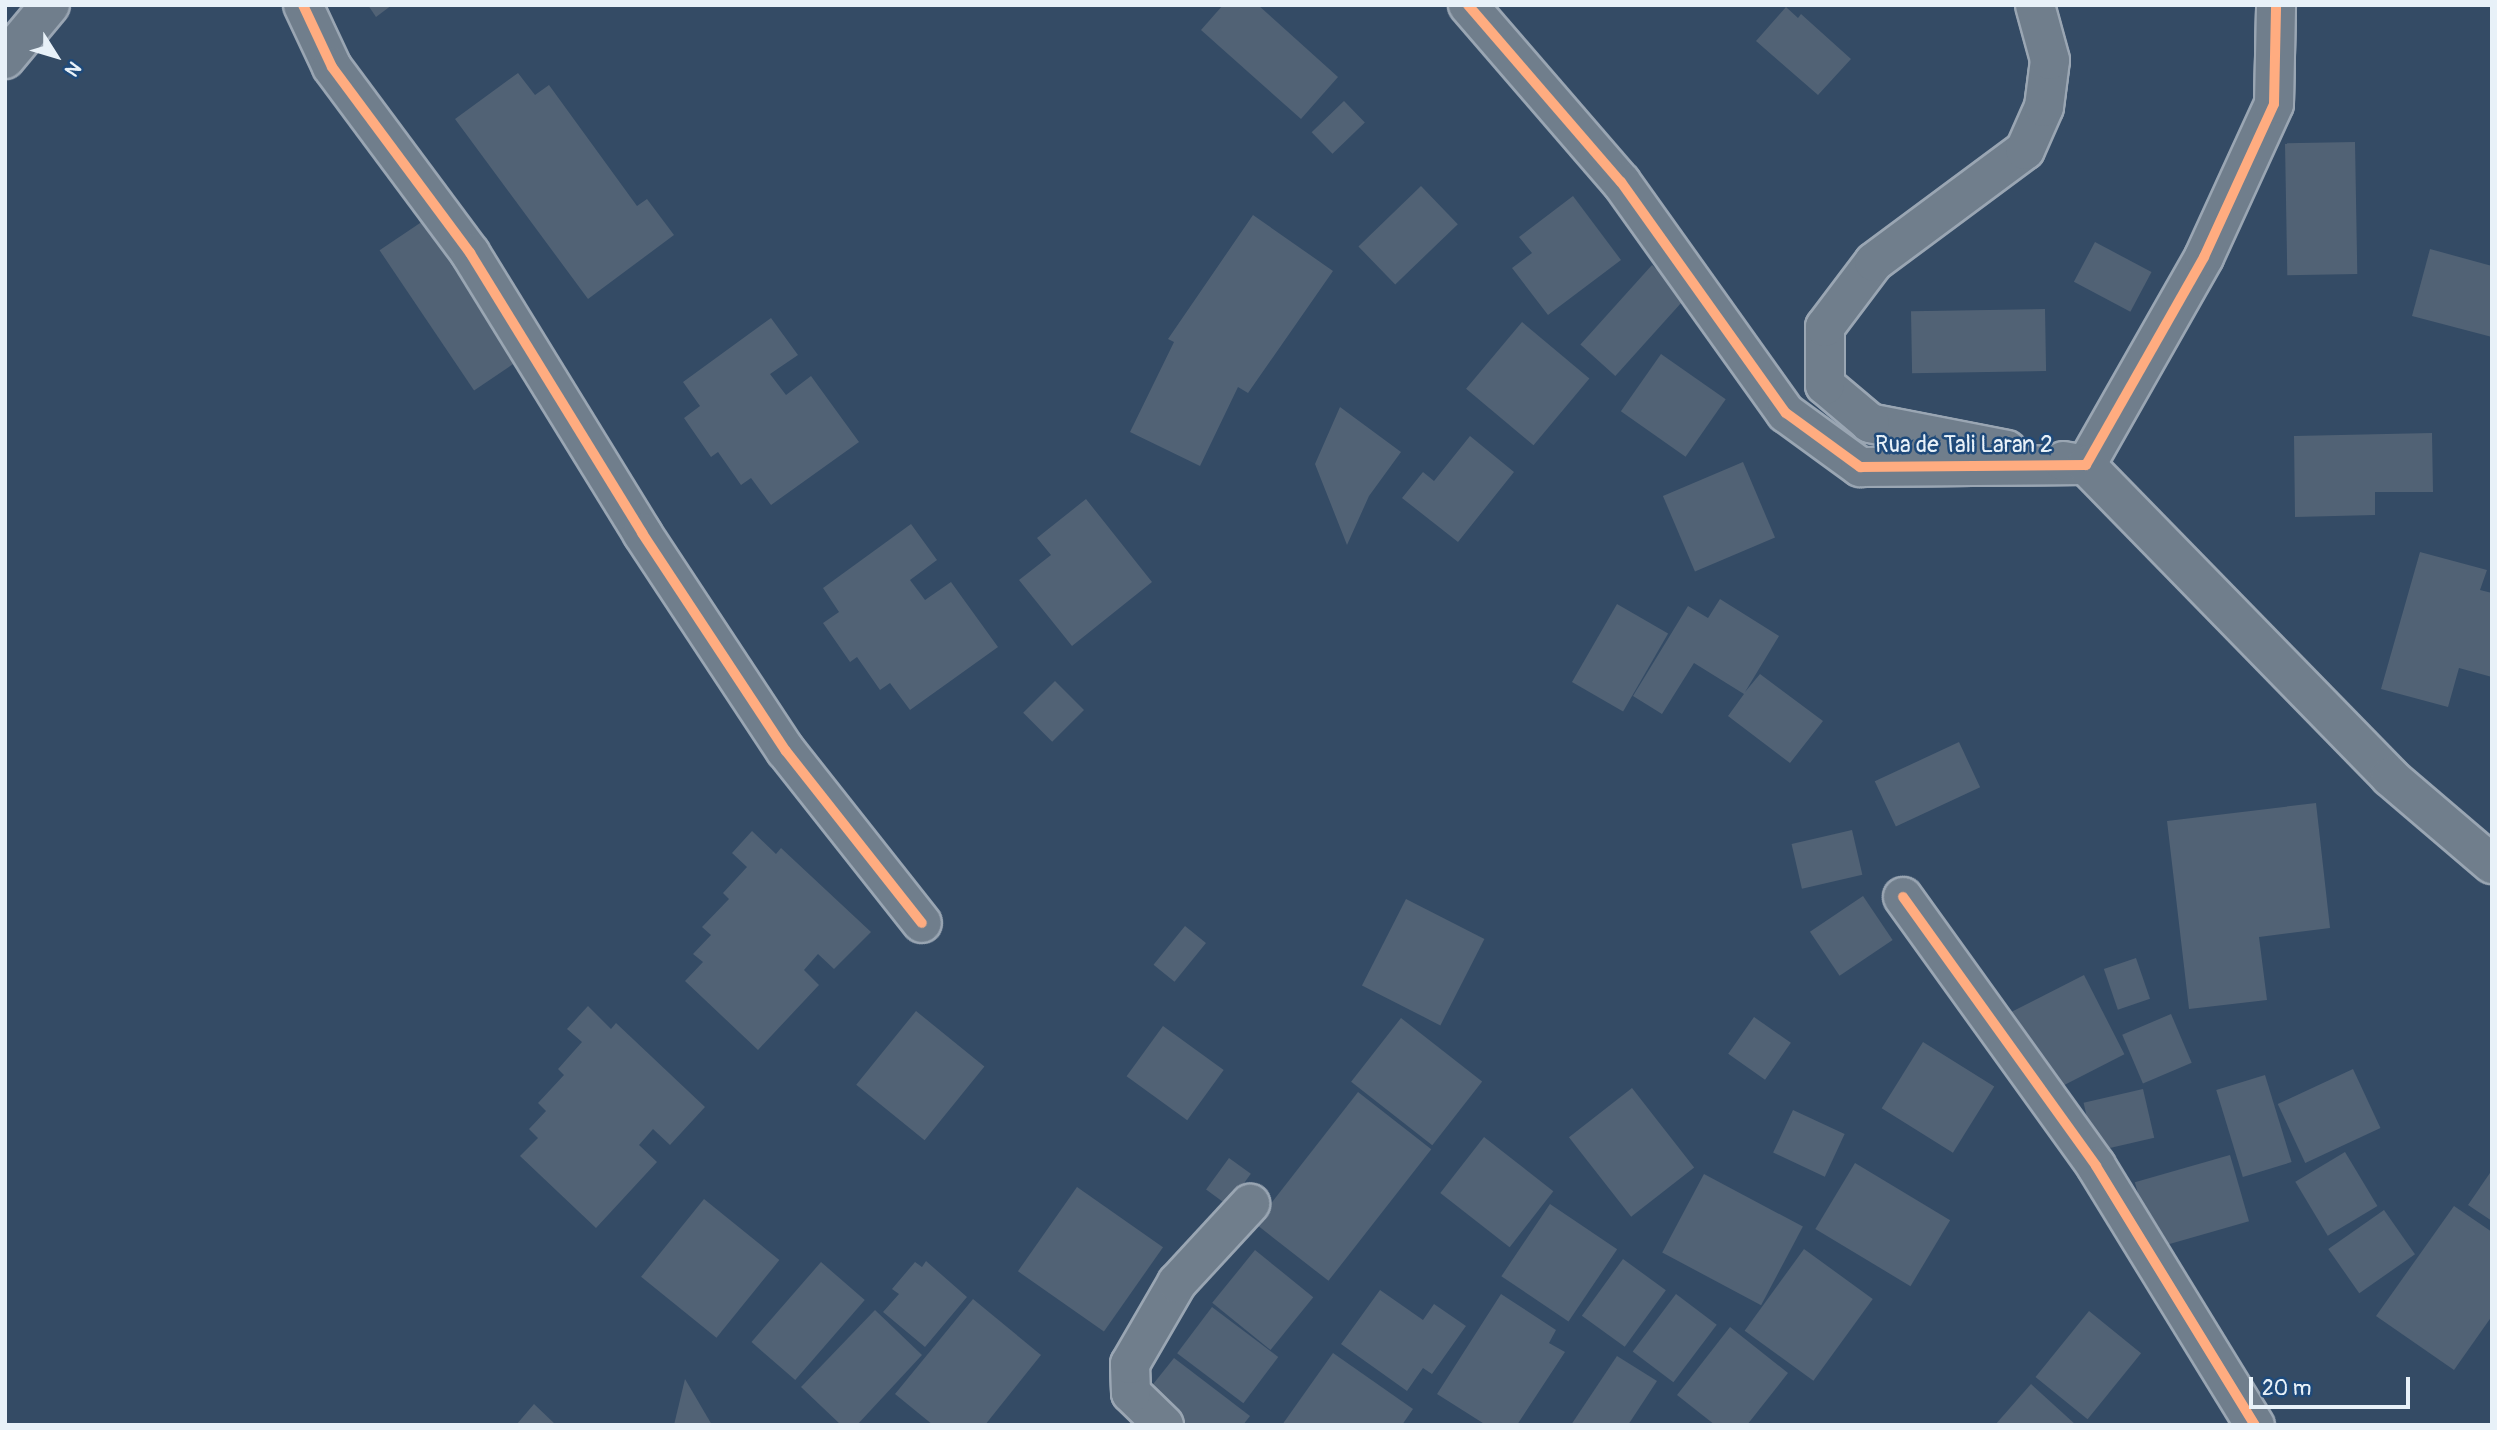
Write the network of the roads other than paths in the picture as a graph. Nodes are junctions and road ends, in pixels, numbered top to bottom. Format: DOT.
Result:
graph roads {
  1 [pos="50,5"];
  2 [pos="303,5"];
  3 [pos="1468,5"];
  4 [pos="2035,5"];
  5 [pos="2276,5"];
  6 [pos="5,59"];
  7 [pos="2086,466"];
  8 [pos="2492,864"];
  9 [pos="1903,897"];
  10 [pos="922,923"];
  11 [pos="1250,1204"];
  12 [pos="1164,1425"];
  13 [pos="2255,1425"];
  1 -- 6 [label="street"];
  2 -- 10 [label="street"];
  3 -- 7 [label="street, Rua de Tali Laran 2"];
  4 -- 7 [label="street"];
  5 -- 7 [label="street, Rua de Tali Laran 2"];
  7 -- 8 [label="street"];
  9 -- 13 [label="street"];
  11 -- 12 [label="street"];
}
